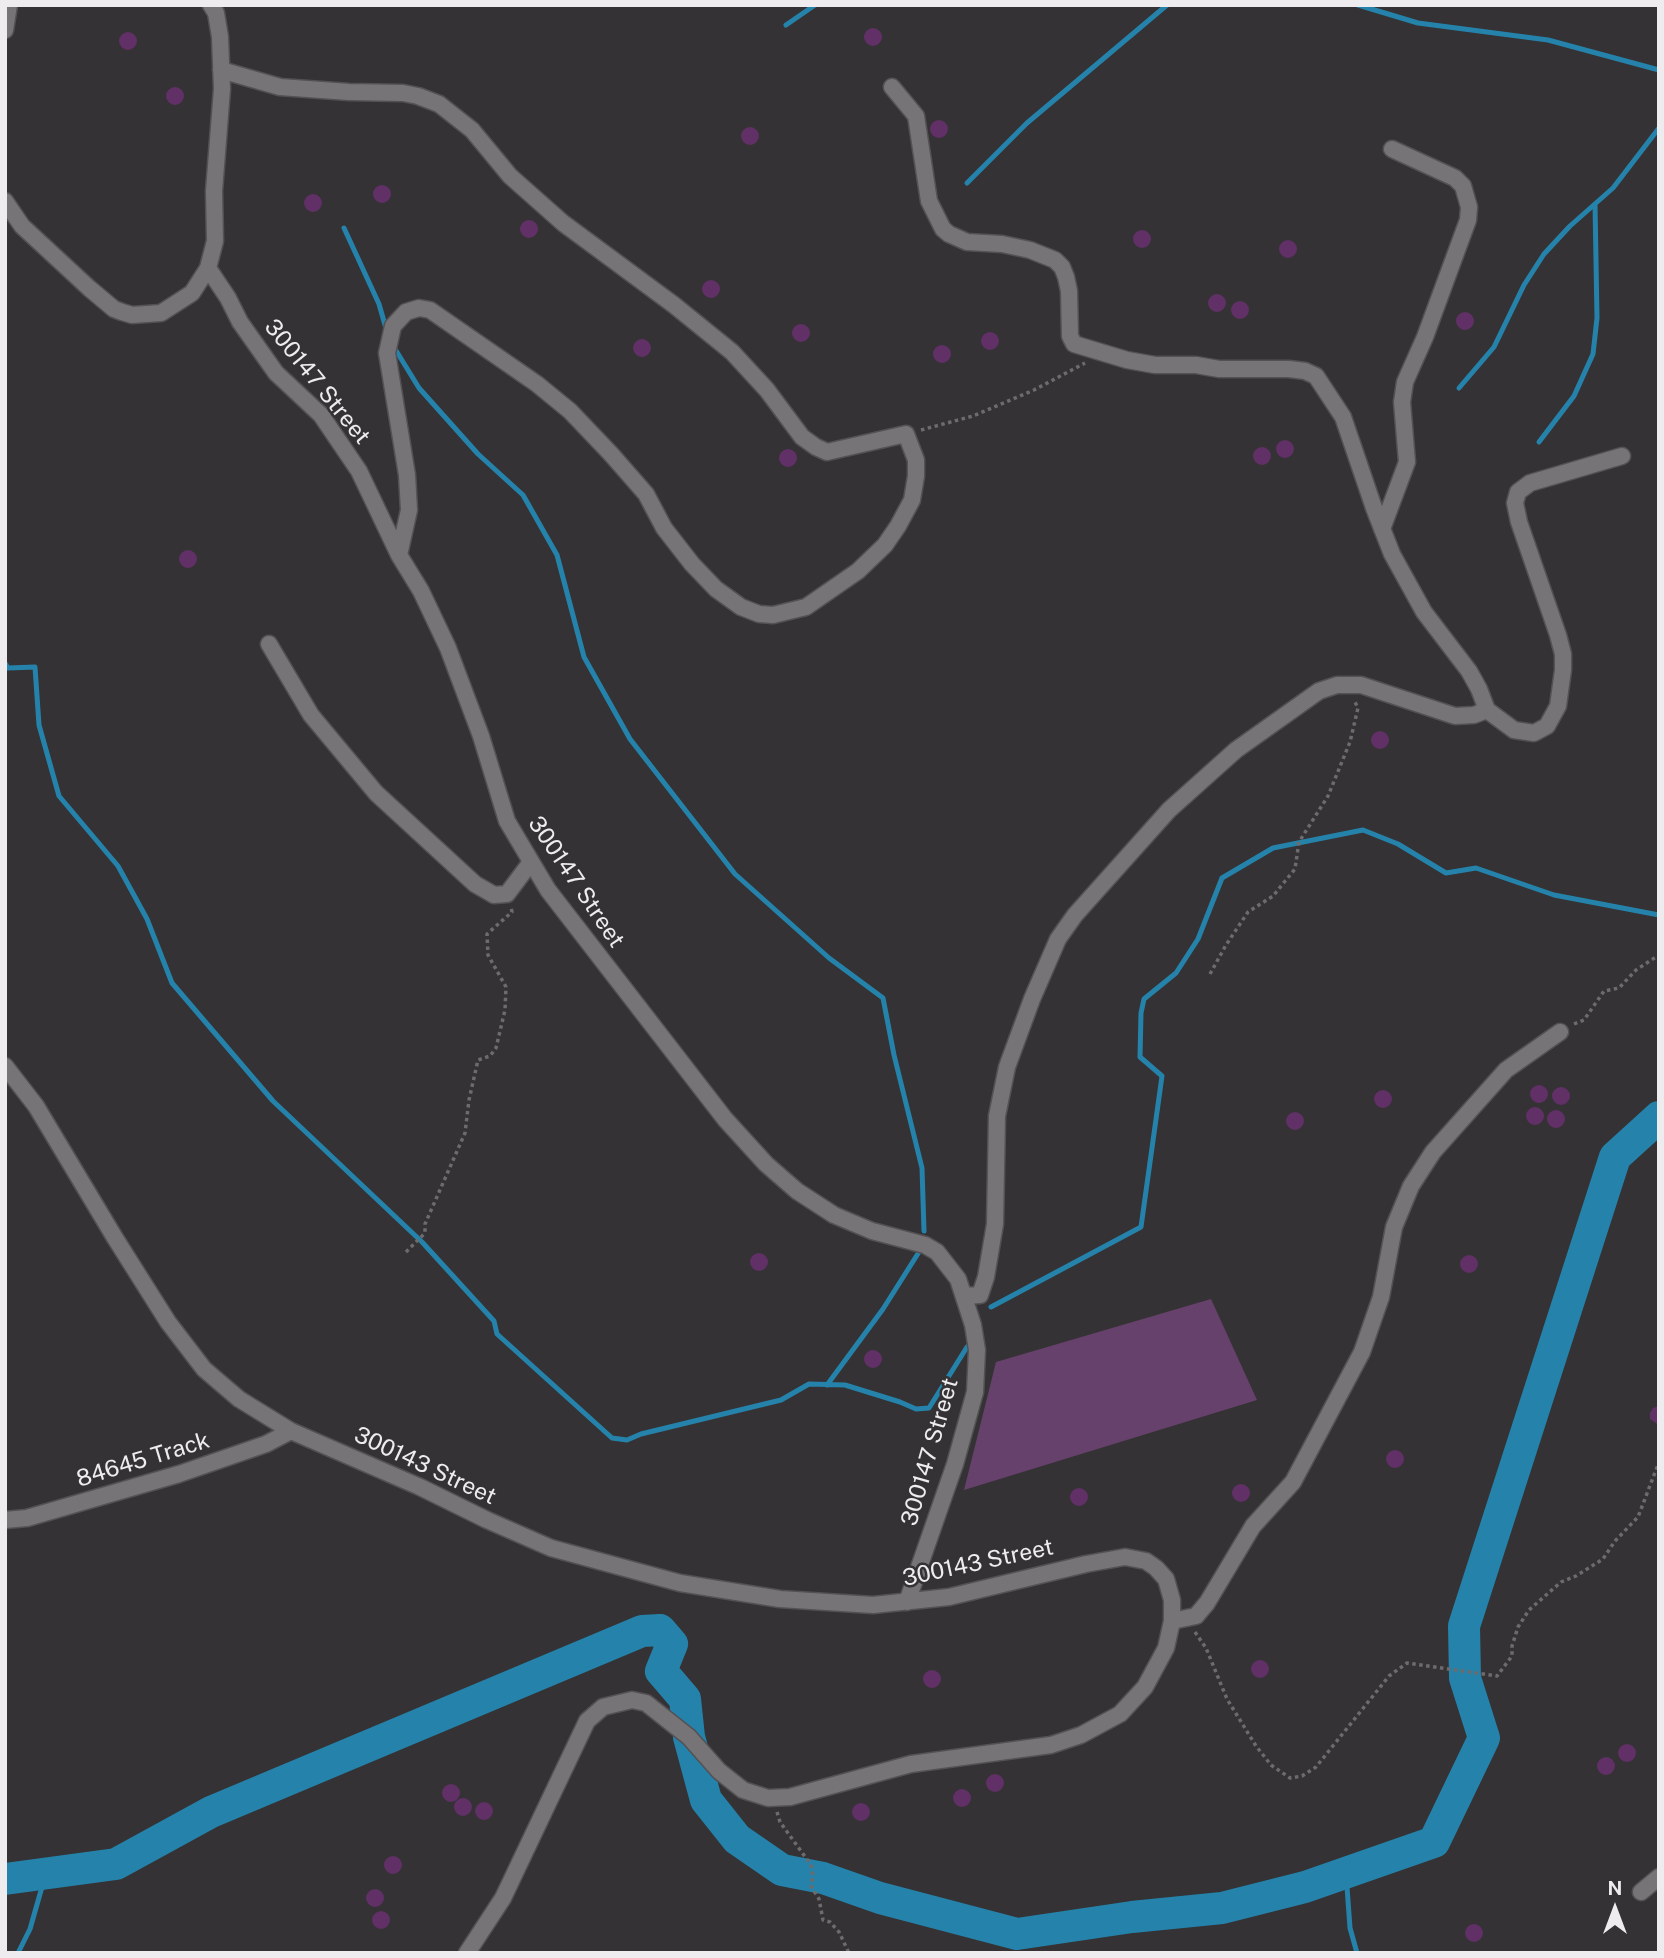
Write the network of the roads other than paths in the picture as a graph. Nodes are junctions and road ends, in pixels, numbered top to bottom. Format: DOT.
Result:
graph roads {
  1 [pos="9,5"];
  2 [pos="215,8"];
  3 [pos="5,30"];
  4 [pos="221,71"];
  5 [pos="892,87"];
  6 [pos="1392,149"];
  7 [pos="5,201"];
  8 [pos="208,268"];
  9 [pos="1622,456"];
  10 [pos="1382,528"];
  11 [pos="399,555"];
  12 [pos="269,644"];
  13 [pos="1487,710"];
  14 [pos="531,862"];
  15 [pos="1558,1034"];
  16 [pos="5,1066"];
  17 [pos="964,1296"];
  18 [pos="291,1431"];
  19 [pos="5,1520"];
  20 [pos="907,1602"];
  21 [pos="1180,1620"];
  22 [pos="1659,1877"];
  23 [pos="1641,1892"];
  24 [pos="467,1953"];
  1 -- 3 [label="street"];
  2 -- 4 [label="street"];
  4 -- 8 [label="street"];
  4 -- 11 [label="street"];
  5 -- 10 [label="street"];
  6 -- 10 [label="street"];
  7 -- 8 [label="street"];
  8 -- 11 [label="street, 300147 Street"];
  9 -- 13 [label="street"];
  10 -- 13 [label="street"];
  11 -- 14 [label="street, 300147 Street"];
  12 -- 14 [label="street"];
  13 -- 17 [label="street"];
  14 -- 17 [label="street, 300147 Street"];
  15 -- 21 [label="street"];
  16 -- 18 [label="street, 300143 Street"];
  17 -- 20 [label="street, 300147 Street"];
  18 -- 19 [label="street, 84645 Track"];
  18 -- 20 [label="street, 300143 Street"];
  20 -- 21 [label="street, 300143 Street"];
  21 -- 24 [label="street, 300143 Street"];
  22 -- 23 [label="street"];
}
